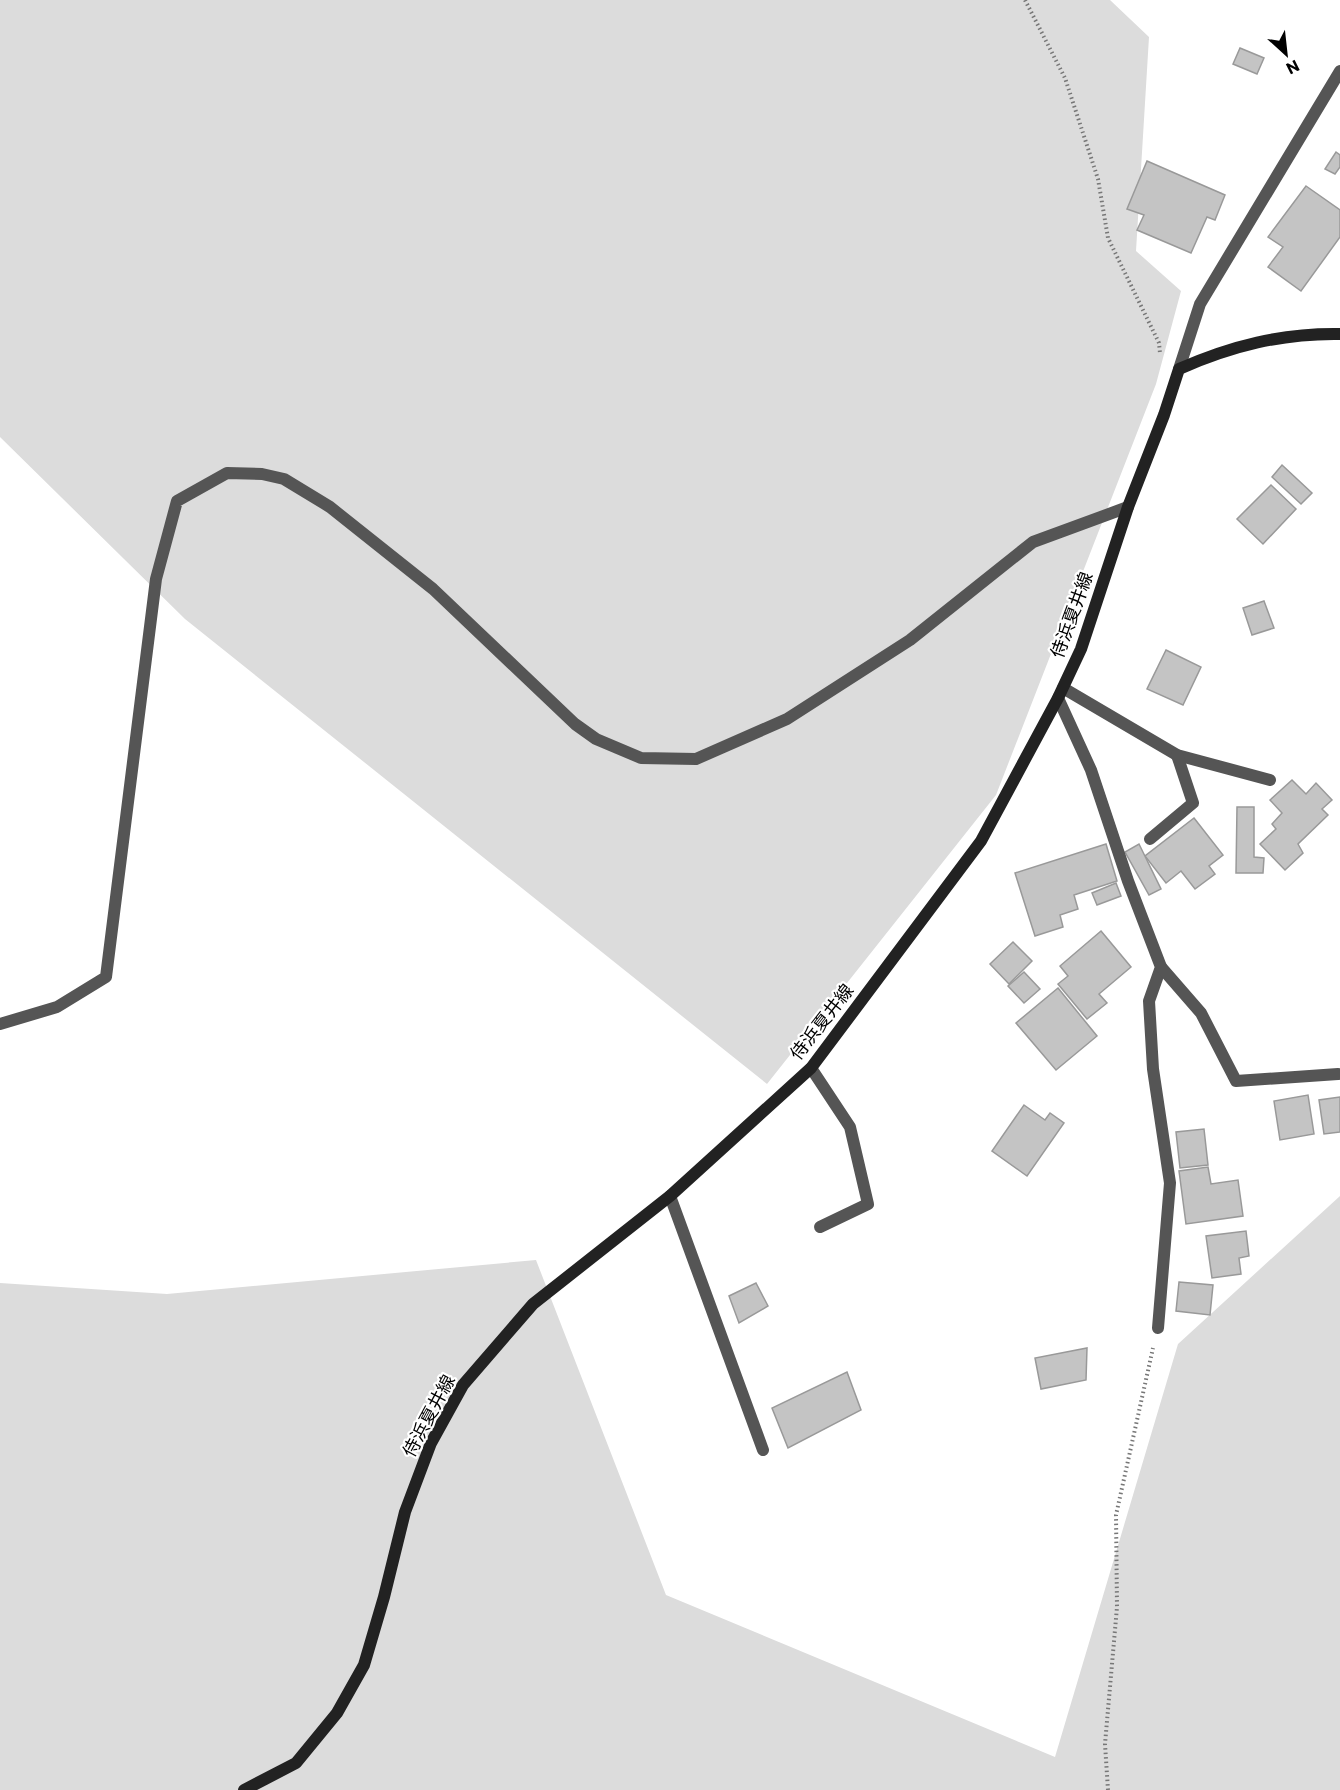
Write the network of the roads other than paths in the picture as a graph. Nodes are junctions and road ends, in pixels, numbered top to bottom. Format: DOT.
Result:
graph roads {
  1 [pos="1340,71"];
  2 [pos="1340,334"];
  3 [pos="1179,369"];
  4 [pos="1128,507"];
  5 [pos="1060,693"];
  6 [pos="1177,755"];
  7 [pos="1270,780"];
  8 [pos="1150,839"];
  9 [pos="1161,967"];
  10 [pos="0,1024"];
  11 [pos="811,1068"];
  12 [pos="1338,1074"];
  13 [pos="670,1196"];
  14 [pos="820,1227"];
  15 [pos="1158,1328"];
  16 [pos="764,1450"];
  17 [pos="244,1790"];
  1 -- 3 [label="street"];
  2 -- 3 [label="main road"];
  3 -- 4 [label="main road, 侍浜夏井線"];
  4 -- 5 [label="main road, 侍浜夏井線"];
  4 -- 10 [label="street"];
  5 -- 6 [label="street"];
  5 -- 9 [label="street"];
  5 -- 11 [label="main road, 侍浜夏井線"];
  6 -- 7 [label="street"];
  6 -- 8 [label="street"];
  9 -- 12 [label="street"];
  9 -- 15 [label="street"];
  11 -- 13 [label="main road, 侍浜夏井線"];
  11 -- 14 [label="street"];
  13 -- 16 [label="street"];
  13 -- 17 [label="main road, 侍浜夏井線"];
}
